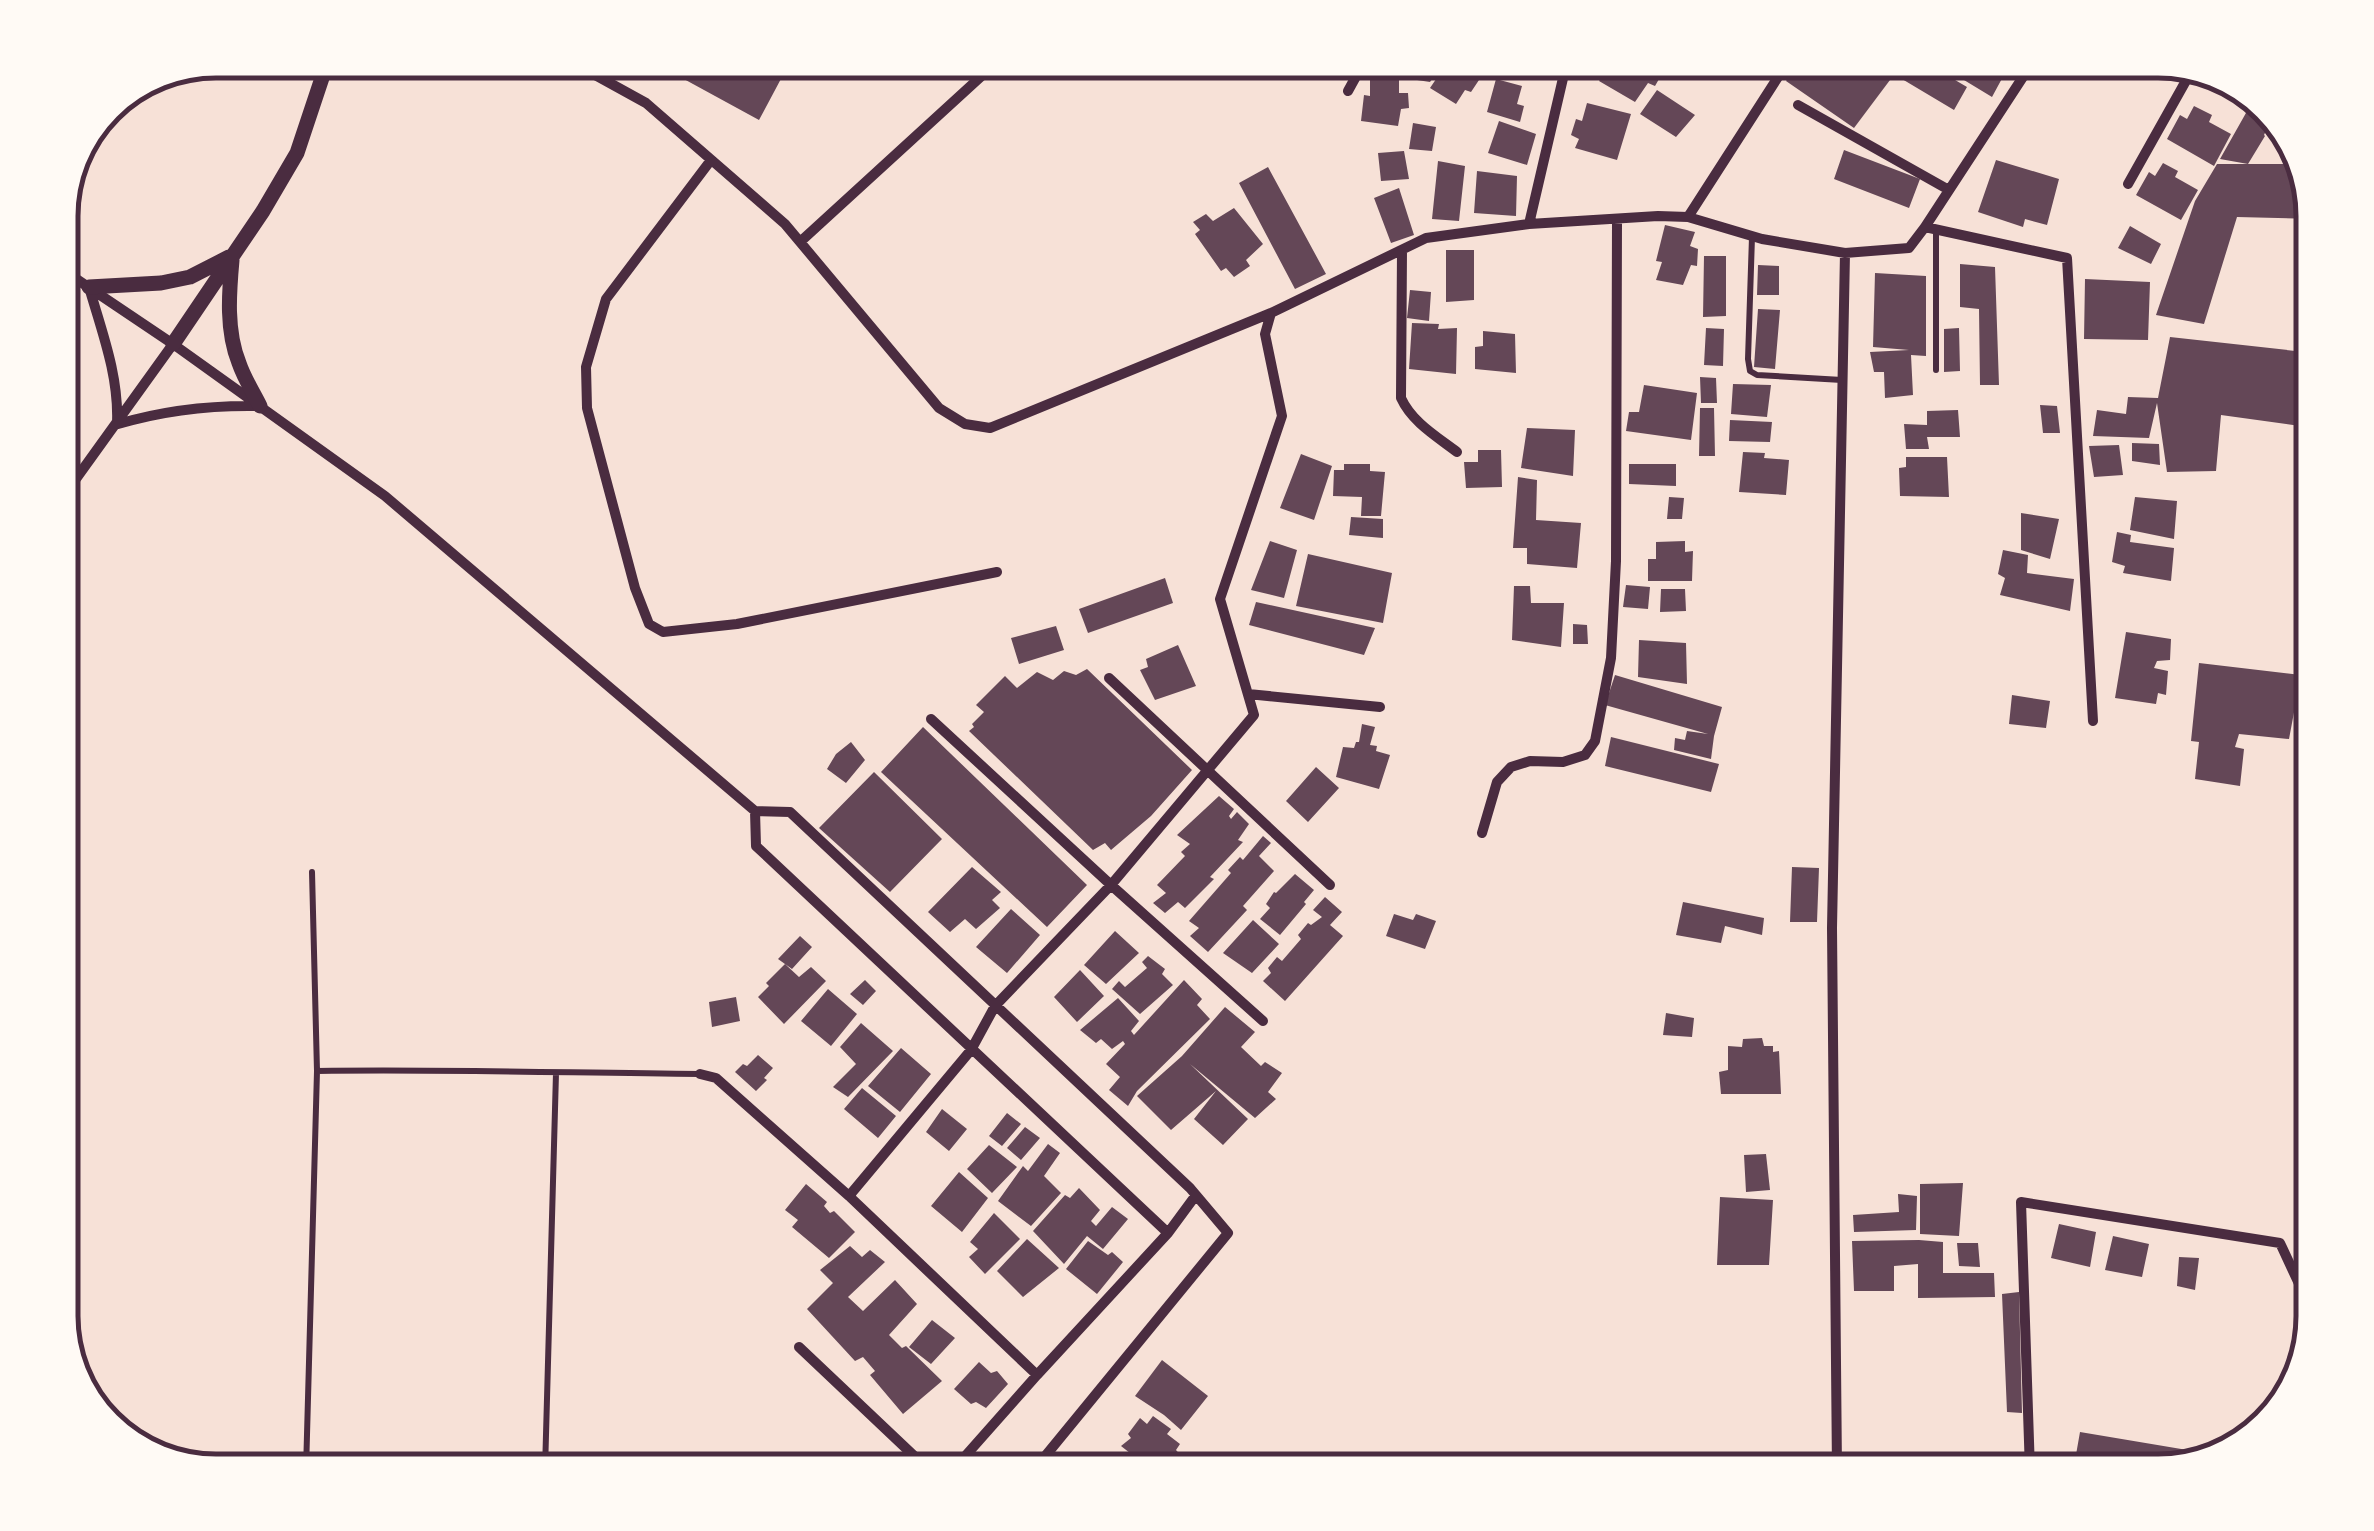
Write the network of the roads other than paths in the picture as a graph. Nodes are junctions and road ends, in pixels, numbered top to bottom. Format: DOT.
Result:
graph roads {
  1 [pos="322,77"];
  2 [pos="599,77"];
  3 [pos="980,77"];
  4 [pos="1356,77"];
  5 [pos="1563,77"];
  6 [pos="1778,77"];
  7 [pos="2023,77"];
  8 [pos="2186,81"];
  9 [pos="1348,91"];
  10 [pos="1798,105"];
  11 [pos="711,160"];
  12 [pos="2128,184"];
  13 [pos="1949,190"];
  14 [pos="1688,217"];
  15 [pos="1618,219"];
  16 [pos="1529,224"];
  17 [pos="1930,228"];
  18 [pos="1752,236"];
  19 [pos="800,242"];
  20 [pos="1402,250"];
  21 [pos="1845,253"];
  22 [pos="233,256"];
  23 [pos="78,280"];
  24 [pos="89,287"];
  25 [pos="1271,313"];
  26 [pos="173,344"];
  27 [pos="1936,370"];
  28 [pos="1842,380"];
  29 [pos="260,406"];
  30 [pos="117,424"];
  31 [pos="1457,452"];
  32 [pos="78,477"];
  33 [pos="997,572"];
  34 [pos="1109,678"];
  35 [pos="1248,694"];
  36 [pos="1380,708"];
  37 [pos="931,719"];
  38 [pos="2093,720"];
  39 [pos="1208,770"];
  40 [pos="754,811"];
  41 [pos="1482,834"];
  42 [pos="312,872"];
  43 [pos="1111,885"];
  44 [pos="1330,885"];
  45 [pos="995,1006"];
  46 [pos="1263,1020"];
  47 [pos="971,1050"];
  48 [pos="317,1070"];
  49 [pos="556,1073"];
  50 [pos="700,1074"];
  51 [pos="849,1196"];
  52 [pos="1196,1196"];
  53 [pos="1168,1232"];
  54 [pos="2296,1277"];
  55 [pos="799,1347"];
  56 [pos="1037,1375"];
  57 [pos="306,1454"];
  58 [pos="546,1454"];
  59 [pos="912,1454"];
  60 [pos="968,1454"];
  61 [pos="1047,1454"];
  62 [pos="1838,1454"];
  63 [pos="2029,1454"];
  1 -- 22 [label="street"];
  2 -- 11 [label="street"];
  3 -- 19 [label="street"];
  4 -- 9 [label="street"];
  5 -- 16 [label="street"];
  6 -- 14 [label="street"];
  7 -- 13 [label="street"];
  8 -- 12 [label="street"];
  10 -- 13 [label="street"];
  11 -- 19 [label="street"];
  11 -- 33 [label="street"];
  13 -- 17 [label="street"];
  14 -- 15 [label="street"];
  14 -- 18 [label="street"];
  15 -- 16 [label="street"];
  15 -- 41 [label="street"];
  16 -- 20 [label="street"];
  17 -- 21 [label="street"];
  17 -- 27 [label="lane"];
  17 -- 38 [label="street"];
  18 -- 21 [label="street"];
  18 -- 28 [label="lane"];
  19 -- 25 [label="street"];
  20 -- 25 [label="street"];
  20 -- 31 [label="street"];
  21 -- 28 [label="street"];
  22 -- 24 [label="street"];
  22 -- 26 [label="street"];
  22 -- 29 [label="street"];
  23 -- 24 [label="street"];
  24 -- 26 [label="street"];
  24 -- 30 [label="street"];
  25 -- 35 [label="street"];
  26 -- 29 [label="street"];
  26 -- 30 [label="street"];
  28 -- 62 [label="street"];
  29 -- 30 [label="street"];
  29 -- 40 [label="street"];
  30 -- 32 [label="street"];
  34 -- 39 [label="street"];
  35 -- 36 [label="street"];
  35 -- 39 [label="street"];
  37 -- 43 [label="street"];
  39 -- 43 [label="street"];
  39 -- 44 [label="street"];
  40 -- 45 [label="street"];
  40 -- 47 [label="street"];
  42 -- 48 [label="lane"];
  43 -- 45 [label="street"];
  43 -- 46 [label="street"];
  45 -- 47 [label="street"];
  45 -- 52 [label="street"];
  47 -- 51 [label="street"];
  47 -- 53 [label="street"];
  48 -- 49 [label="lane"];
  48 -- 57 [label="lane"];
  49 -- 50 [label="lane"];
  49 -- 58 [label="lane"];
  50 -- 51 [label="street"];
  51 -- 56 [label="street"];
  52 -- 53 [label="street"];
  52 -- 61 [label="street"];
  53 -- 56 [label="street"];
  54 -- 63 [label="street"];
  55 -- 59 [label="street"];
  56 -- 60 [label="street"];
}
